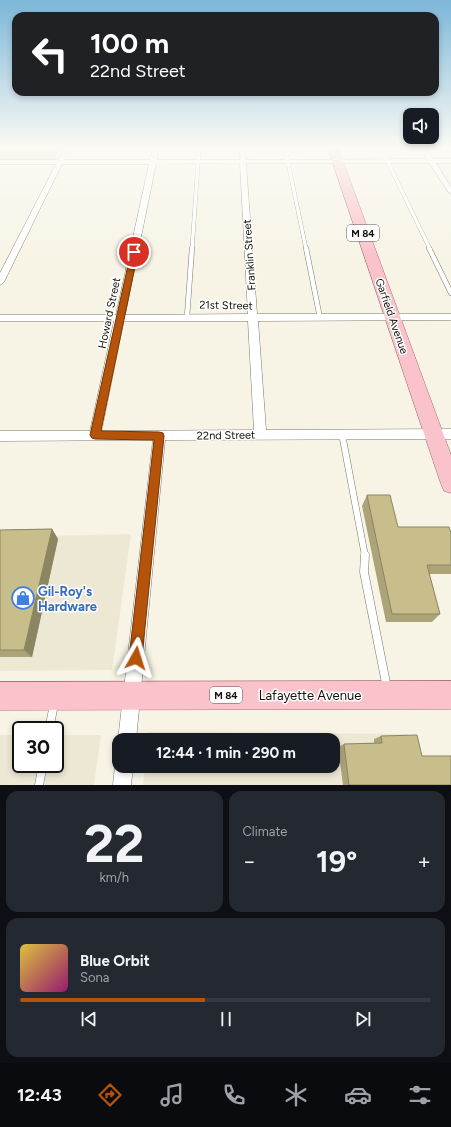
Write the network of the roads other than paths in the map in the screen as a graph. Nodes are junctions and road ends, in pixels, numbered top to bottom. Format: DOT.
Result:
graph roads {
  1 [pos="49,185"];
  2 [pos="148,185"];
  3 [pos="196,185"];
  4 [pos="245,185"];
  5 [pos="293,185"];
  6 [pos="346,185"];
  7 [pos="399,185"];
  8 [pos="0,282"];
  9 [pos="451,293"];
  10 [pos="121,316"];
  11 [pos="187,317"];
  12 [pos="253,317"];
  13 [pos="393,317"];
  14 [pos="451,317"];
  15 [pos="0,318"];
  16 [pos="320,318"];
  17 [pos="260,434"];
  18 [pos="342,434"];
  19 [pos="433,434"];
  20 [pos="451,434"];
  21 [pos="95,435"];
  22 [pos="0,436"];
  23 [pos="159,436"];
  24 [pos="451,484"];
  25 [pos="132,694"];
  26 [pos="451,695"];
  27 [pos="0,696"];
  28 [pos="56,696"];
  29 [pos="389,696"];
  30 [pos="51,721"];
  31 [pos="128,733"];
  32 [pos="41,773"];
  33 [pos="123,773"];
  34 [pos="39,785"];
  35 [pos="122,785"];
  1 -- 8 [label="street"];
  2 -- 10 [label="street, Howard Street"];
  3 -- 11 [label="lane"];
  4 -- 12 [label="street, Franklin Street"];
  5 -- 16 [label="lane"];
  6 -- 13 [label="main road, Garfield Avenue / M 84"];
  7 -- 9 [label="lane"];
  10 -- 11 [label="street, 21st Street"];
  10 -- 15 [label="street, 21st Street"];
  10 -- 21 [label="street, Howard Street"];
  11 -- 12 [label="street, 21st Street"];
  12 -- 16 [label="street, 21st Street"];
  12 -- 17 [label="street, Franklin Street"];
  13 -- 14 [label="street, 21st Street"];
  13 -- 16 [label="street, 21st Street"];
  13 -- 19 [label="main road, Garfield Avenue / M 84"];
  17 -- 18 [label="street, 22nd Street"];
  17 -- 23 [label="street, 22nd Street"];
  18 -- 19 [label="street, 22nd Street"];
  18 -- 29 [label="lane"];
  19 -- 20 [label="street, 22nd Street"];
  19 -- 24 [label="main road, Garfield Avenue / M 84"];
  21 -- 22 [label="street, 22nd Street"];
  21 -- 23 [label="street, 22nd Street"];
  23 -- 25 [label="street"];
  25 -- 28 [label="main road, Lafayette Avenue / M 84"];
  25 -- 29 [label="main road, Lafayette Avenue / M 84"];
  25 -- 31 [label="street"];
  26 -- 29 [label="main road, Lafayette Avenue / M 84"];
  27 -- 28 [label="main road, Lafayette Avenue / M 84"];
  28 -- 30 [label="lane"];
  32 -- 34 [label="lane"];
  33 -- 35 [label="street"];
}
